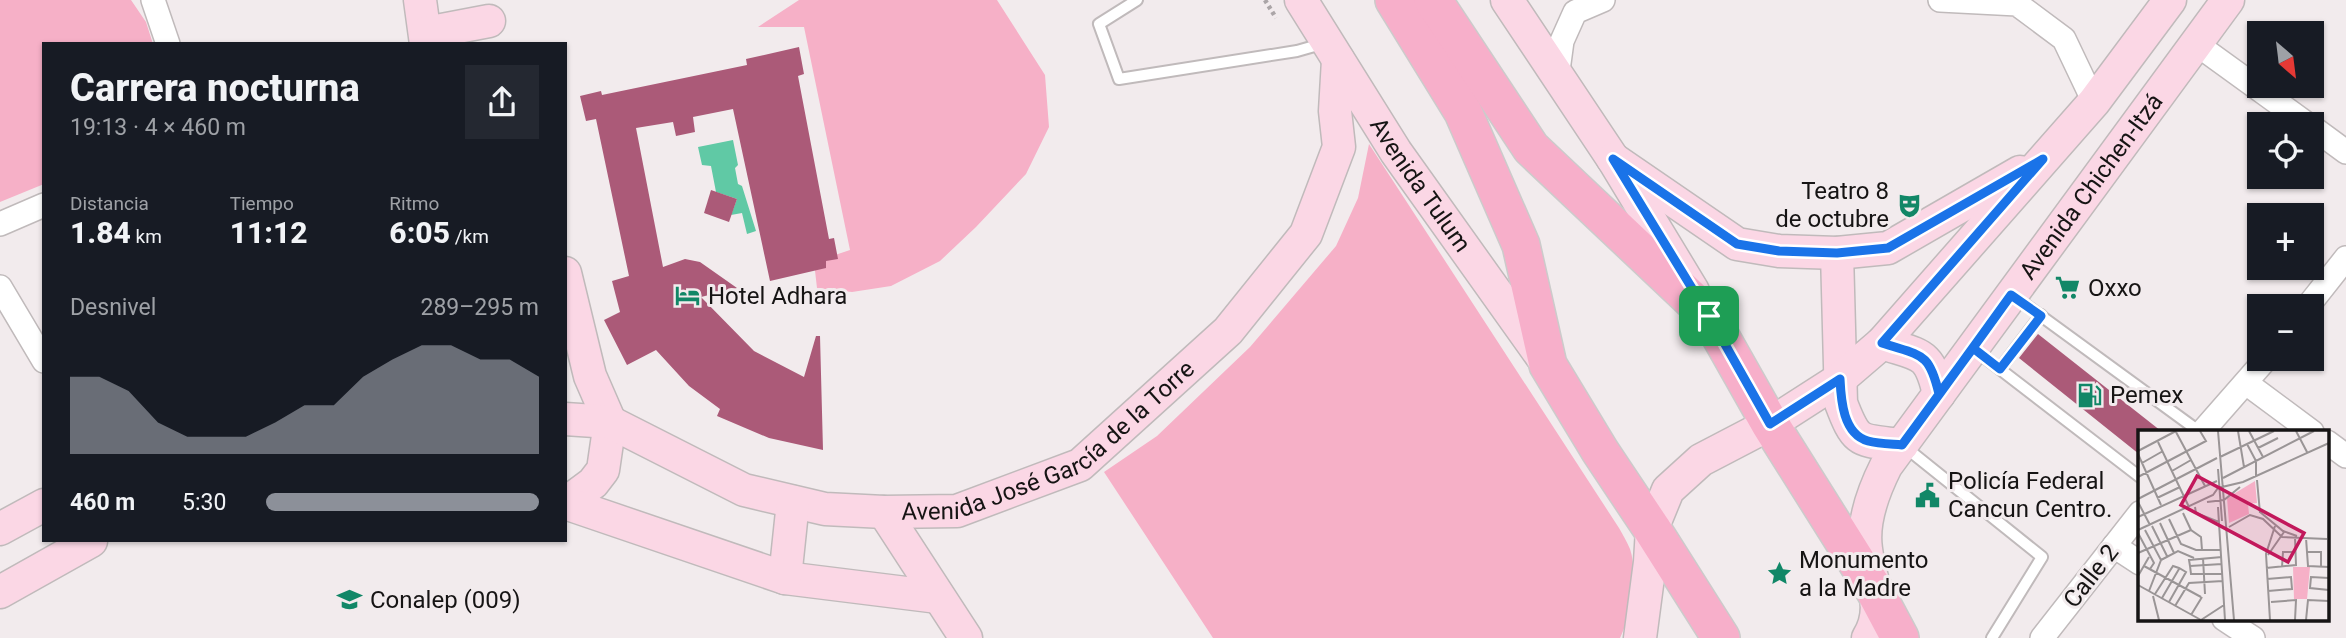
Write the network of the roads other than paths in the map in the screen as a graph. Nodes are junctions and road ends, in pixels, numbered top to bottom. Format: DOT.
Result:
graph roads {
  1 [pos="153,0"];
  2 [pos="420,0"];
  3 [pos="1137,0"];
  4 [pos="1301,0"];
  5 [pos="1394,0"];
  6 [pos="1433,0"];
  7 [pos="1507,0"];
  8 [pos="1603,0"];
  9 [pos="1940,0"];
  10 [pos="2169,0"];
  11 [pos="2228,0"];
  12 [pos="490,22"];
  13 [pos="426,38"];
  14 [pos="167,42"];
  15 [pos="2195,43"];
  16 [pos="1333,51"];
  17 [pos="1557,78"];
  18 [pos="2094,102"];
  19 [pos="2290,112"];
  20 [pos="2324,136"];
  21 [pos="2346,152"];
  22 [pos="1613,159"];
  23 [pos="2043,159"];
  24 [pos="42,206"];
  25 [pos="0,223"];
  26 [pos="1837,253"];
  27 [pos="2346,258"];
  28 [pos="0,287"];
  29 [pos="567,292"];
  30 [pos="2318,294"];
  31 [pos="2011,295"];
  32 [pos="1709,316"];
  33 [pos="2041,316"];
  34 [pos="572,340"];
  35 [pos="1882,343"];
  36 [pos="1973,348"];
  37 [pos="42,358"];
  38 [pos="1548,365"];
  39 [pos="2000,369"];
  40 [pos="2256,371"];
  41 [pos="1840,379"];
  42 [pos="2246,383"];
  43 [pos="1939,394"];
  44 [pos="567,419"];
  45 [pos="610,422"];
  46 [pos="1770,424"];
  47 [pos="2195,428"];
  48 [pos="2309,430"];
  49 [pos="2328,443"];
  50 [pos="1902,445"];
  51 [pos="2346,456"];
  52 [pos="2138,475"];
  53 [pos="567,502"];
  54 [pos="793,502"];
  55 [pos="567,503"];
  56 [pos="42,506"];
  57 [pos="884,512"];
  58 [pos="2138,516"];
  59 [pos="0,529"];
  60 [pos="1652,529"];
  61 [pos="89,542"];
  62 [pos="2114,546"];
  63 [pos="2138,562"];
  64 [pos="785,578"];
  65 [pos="1875,591"];
  66 [pos="0,592"];
  67 [pos="938,597"];
  68 [pos="2226,620"];
  69 [pos="966,638"];
  70 [pos="1640,638"];
  71 [pos="1721,638"];
  72 [pos="1868,638"];
  73 [pos="1900,638"];
  74 [pos="1992,638"];
  75 [pos="2042,638"];
  76 [pos="2253,638"];
  1 -- 14 [label="street"];
  2 -- 13 [label="street"];
  3 -- 16 [label="lane"];
  4 -- 16 [label="street, Avenida Tulum"];
  5 -- 38 [label="main road, Avenida Tulum"];
  6 -- 32 [label="main road"];
  7 -- 17 [label="street"];
  8 -- 17 [label="street"];
  9 -- 18 [label="street"];
  10 -- 18 [label="street, Avenida Chichen-Itzá"];
  11 -- 15 [label="street, Avenida Chichen-Itzá"];
  12 -- 13 [label="street"];
  15 -- 19 [label="street"];
  15 -- 31 [label="street, Avenida Chichen-Itzá"];
  16 -- 38 [label="street, Avenida Tulum"];
  16 -- 57 [label="street, Avenida José García de la Torre"];
  17 -- 22 [label="street"];
  18 -- 23 [label="street, Avenida Chichen-Itzá"];
  20 -- 21 [label="street"];
  22 -- 26 [label="street"];
  22 -- 32 [label="street"];
  23 -- 26 [label="street"];
  23 -- 35 [label="street, Avenida Chichen-Itzá"];
  24 -- 25 [label="street"];
  26 -- 41 [label="street"];
  27 -- 30 [label="street"];
  28 -- 37 [label="street"];
  29 -- 34 [label="street"];
  31 -- 33 [label="lane"];
  31 -- 36 [label="street, Avenida Chichen-Itzá"];
  32 -- 46 [label="main road"];
  33 -- 39 [label="lane"];
  33 -- 47 [label="lane"];
  34 -- 45 [label="street"];
  35 -- 41 [label="street, Avenida Chichen-Itzá"];
  35 -- 43 [label="street"];
  36 -- 39 [label="lane"];
  36 -- 43 [label="street, Avenida Chichen-Itzá"];
  38 -- 60 [label="main road, Avenida Tulum"];
  39 -- 52 [label="lane"];
  40 -- 42 [label="street"];
  41 -- 46 [label="street, Avenida Chichen-Itzá"];
  41 -- 50 [label="street"];
  42 -- 47 [label="street"];
  42 -- 48 [label="street"];
  43 -- 50 [label="street, Avenida Chichen-Itzá"];
  44 -- 45 [label="street, Avenida José García de la Torre"];
  45 -- 53 [label="street"];
  45 -- 54 [label="street, Avenida José García de la Torre"];
  46 -- 60 [label="street, Avenida Chichen-Itzá"];
  46 -- 65 [label="main road"];
  49 -- 51 [label="street"];
  50 -- 65 [label="street, Avenida Chichen-Itzá"];
  50 -- 74 [label="lane"];
  54 -- 57 [label="street, Avenida José García de la Torre"];
  54 -- 64 [label="street"];
  55 -- 64 [label="street"];
  56 -- 59 [label="street"];
  57 -- 67 [label="street"];
  58 -- 62 [label="street, Calle 2"];
  60 -- 70 [label="street, Avenida Chichen-Itzá"];
  60 -- 71 [label="main road, Avenida Tulum"];
  61 -- 66 [label="street"];
  62 -- 63 [label="street"];
  62 -- 75 [label="street, Calle 2"];
  64 -- 67 [label="street"];
  65 -- 72 [label="street, Avenida Chichen-Itzá"];
  65 -- 73 [label="main road"];
  67 -- 69 [label="street"];
  68 -- 76 [label="street"];
}
